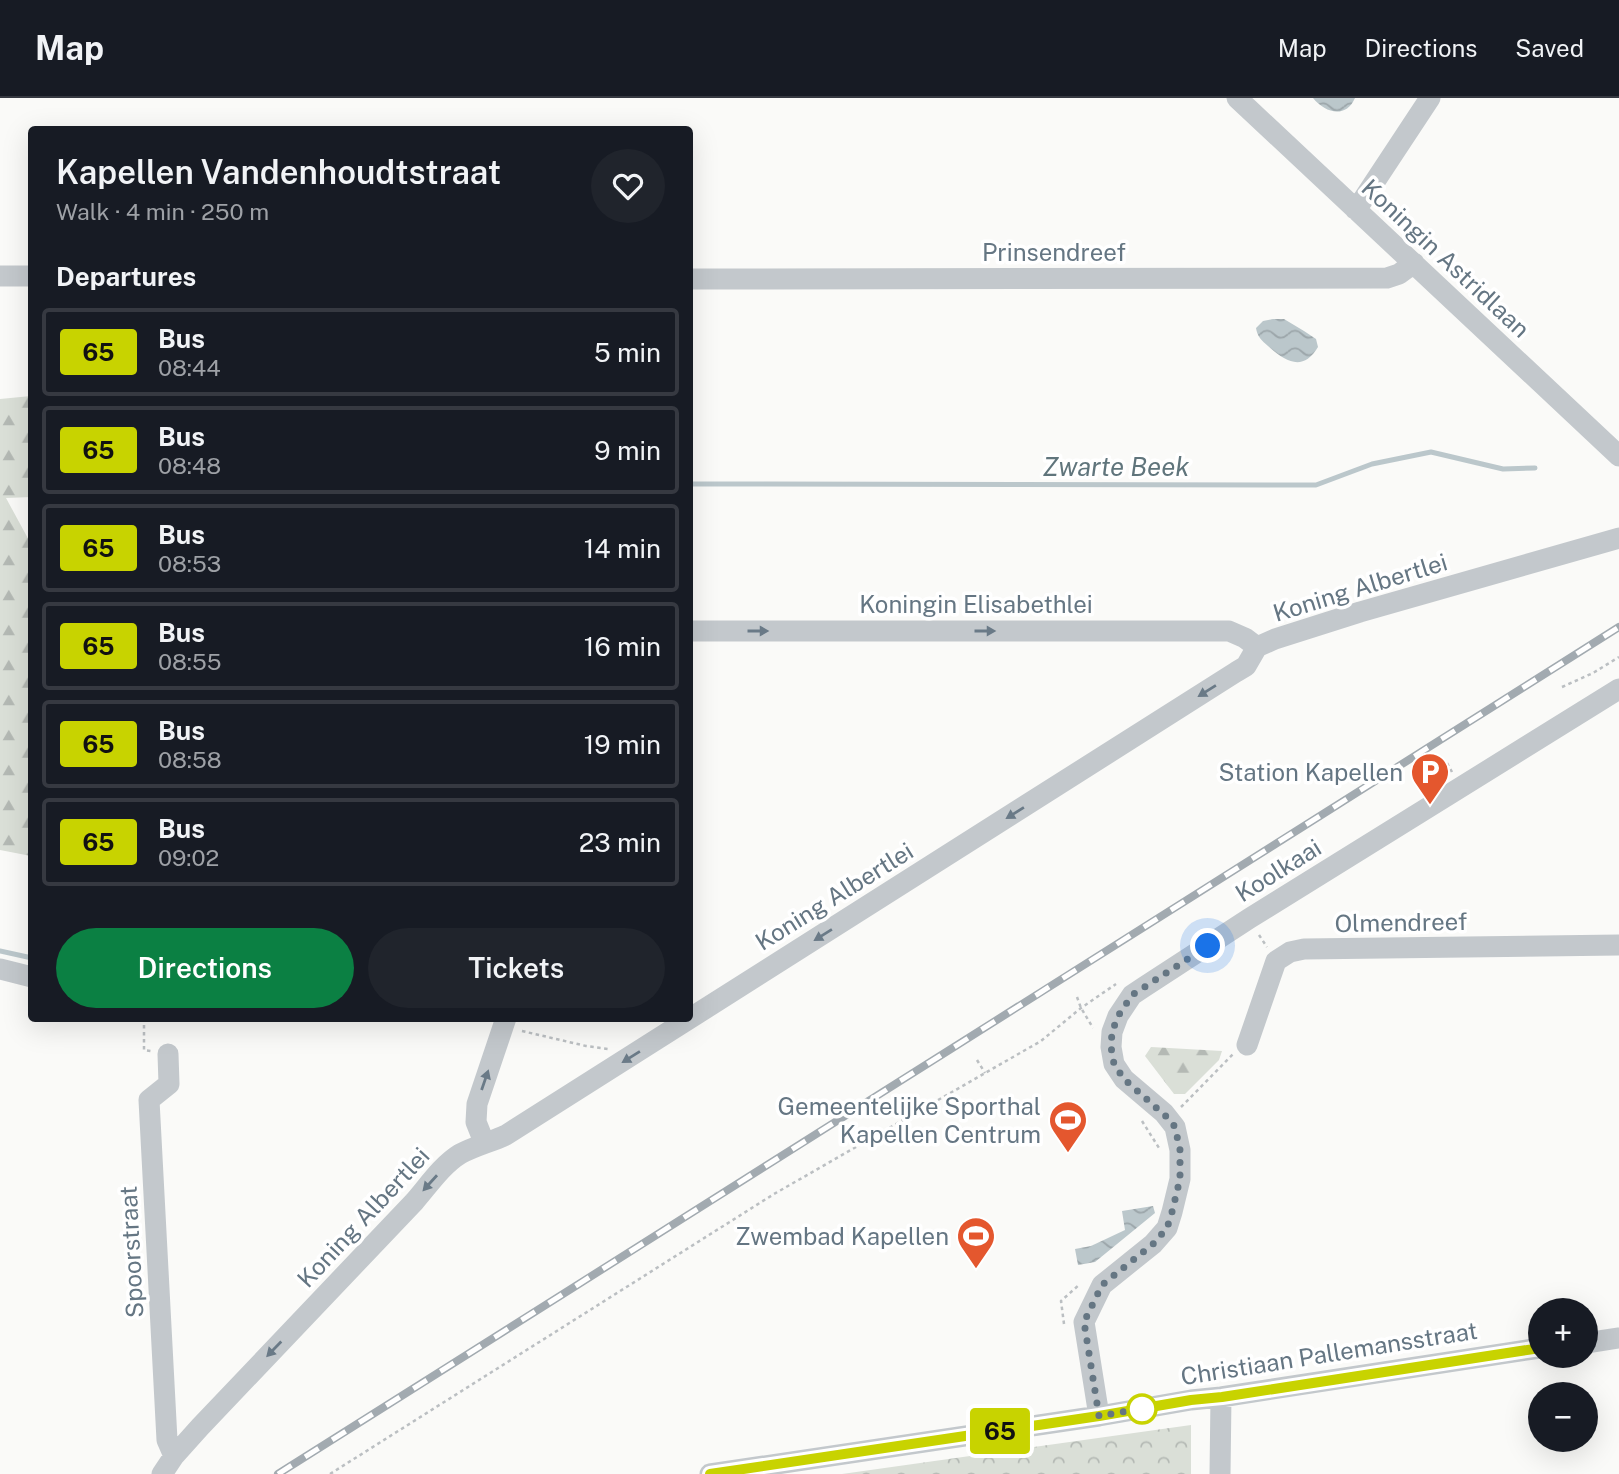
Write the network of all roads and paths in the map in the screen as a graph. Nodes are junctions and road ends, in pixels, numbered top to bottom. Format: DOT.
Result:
graph roads {
  1 [pos="1237,98"];
  2 [pos="1430,98"];
  3 [pos="1355,209"];
  4 [pos="1414,263"];
  5 [pos="0,276"];
  6 [pos="28,276"];
  7 [pos="693,279"];
  8 [pos="1619,456"];
  9 [pos="1619,538"];
  10 [pos="693,631"];
  11 [pos="1257,647"];
  12 [pos="1619,657"];
  13 [pos="1562,687"];
  14 [pos="1619,689"];
  15 [pos="1447,763"];
  16 [pos="1450,769"];
  17 [pos="1260,882"];
  18 [pos="1264,888"];
  19 [pos="1250,918"];
  20 [pos="1619,945"];
  21 [pos="1276,961"];
  22 [pos="0,969"];
  23 [pos="28,976"];
  24 [pos="1077,997"];
  25 [pos="693,1018"];
  26 [pos="144,1022"];
  27 [pos="504,1022"];
  28 [pos="686,1022"];
  29 [pos="1093,1029"];
  30 [pos="1041,1041"];
  31 [pos="1247,1045"];
  32 [pos="639,1052"];
  33 [pos="169,1054"];
  34 [pos="977,1060"];
  35 [pos="985,1073"];
  36 [pos="1140,1116"];
  37 [pos="1169,1119"];
  38 [pos="484,1142"];
  39 [pos="1164,1157"];
  40 [pos="1081,1284"];
  41 [pos="1064,1325"];
  42 [pos="1619,1338"];
  43 [pos="1598,1341"];
  44 [pos="1528,1350"];
  45 [pos="1222,1397"];
  46 [pos="1099,1416"];
  47 [pos="174,1456"];
  48 [pos="162,1474"];
  49 [pos="330,1474"];
  50 [pos="710,1474"];
  51 [pos="1220,1474"];
  1 -- 3 [label="street, Koningin Astridlaan"];
  2 -- 3 [label="street"];
  3 -- 4 [label="street, Koningin Astridlaan"];
  4 -- 7 [label="street, Prinsendreef"];
  4 -- 8 [label="street, Koningin Astridlaan"];
  5 -- 6 [label="street"];
  9 -- 11 [label="street, Koning Albertlei"];
  10 -- 11 [label="street, Koningin Elisabethlei, one-way"];
  11 -- 25 [label="street, Koning Albertlei, one-way"];
  12 -- 13 [label="path"];
  14 -- 19 [label="street, Koolkaai"];
  15 -- 16 [label="path"];
  17 -- 18 [label="path"];
  19 -- 21 [label="path"];
  19 -- 37 [label="street, Koolkaai"];
  20 -- 21 [label="street, Olmendreef"];
  21 -- 31 [label="street"];
  22 -- 23 [label="street"];
  24 -- 29 [label="path"];
  26 -- 33 [label="path"];
  27 -- 32 [label="path"];
  38 -- 27 [label="street, one-way"];
  28 -- 32 [label="street, Koning Albertlei, one-way"];
  30 -- 35 [label="path"];
  31 -- 37 [label="path"];
  32 -- 38 [label="street, Koning Albertlei, one-way"];
  33 -- 47 [label="street, Spoorstraat"];
  34 -- 35 [label="path"];
  35 -- 49 [label="path"];
  36 -- 39 [label="path"];
  37 -- 46 [label="street, Koolkaai"];
  38 -- 47 [label="street, Koning Albertlei, one-way"];
  40 -- 41 [label="path"];
  42 -- 43 [label="street"];
  44 -- 45 [label="street, Christiaan Pallemansstraat"];
  45 -- 46 [label="street, Christiaan Pallemansstraat"];
  45 -- 51 [label="street"];
  46 -- 50 [label="street, Christiaan Pallemansstraat"];
  47 -- 48 [label="street, Koning Albertlei"];
}
